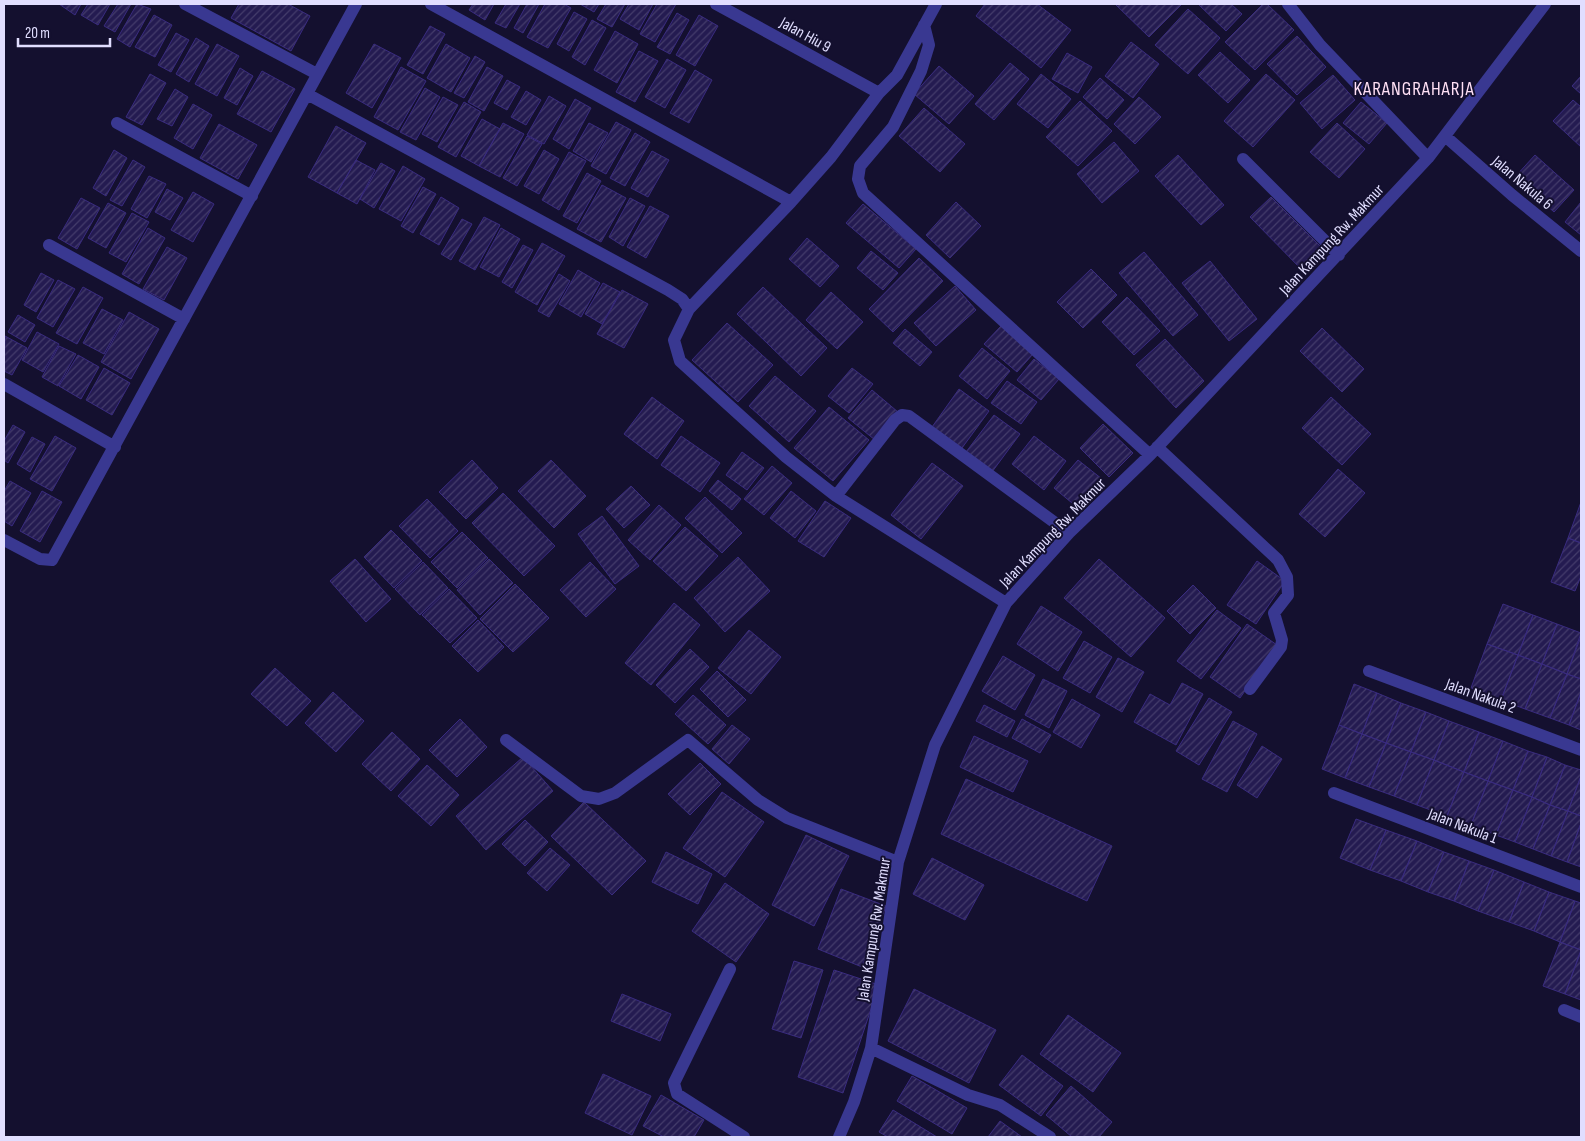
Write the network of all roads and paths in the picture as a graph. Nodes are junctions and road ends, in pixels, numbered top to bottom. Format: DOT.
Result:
graph roads {
  1 [pos="185,4"];
  2 [pos="356,4"];
  3 [pos="431,4"];
  4 [pos="716,4"];
  5 [pos="936,4"];
  6 [pos="1288,4"];
  7 [pos="1545,4"];
  8 [pos="924,24"];
  9 [pos="317,74"];
  10 [pos="879,93"];
  11 [pos="307,94"];
  12 [pos="117,123"];
  13 [pos="1445,136"];
  14 [pos="1428,158"];
  15 [pos="1243,159"];
  16 [pos="252,196"];
  17 [pos="791,202"];
  18 [pos="49,245"];
  19 [pos="1581,251"];
  20 [pos="1339,255"];
  21 [pos="689,309"];
  22 [pos="184,319"];
  23 [pos="4,384"];
  24 [pos="115,447"];
  25 [pos="1153,451"];
  26 [pos="836,496"];
  27 [pos="1069,533"];
  28 [pos="4,540"];
  29 [pos="1006,603"];
  30 [pos="1369,671"];
  31 [pos="1250,689"];
  32 [pos="506,740"];
  33 [pos="1581,750"];
  34 [pos="1334,793"];
  35 [pos="898,862"];
  36 [pos="1581,887"];
  37 [pos="730,969"];
  38 [pos="1564,1010"];
  39 [pos="1581,1017"];
  40 [pos="872,1048"];
  41 [pos="744,1137"];
  42 [pos="839,1137"];
  43 [pos="1050,1137"];
  1 -- 9 [label="street"];
  2 -- 9 [label="street"];
  3 -- 17 [label="street"];
  4 -- 10 [label="street, Jalan Hiu 9"];
  5 -- 8 [label="street"];
  6 -- 14 [label="street"];
  7 -- 13 [label="street, Jalan Kampung Rw. Makmur"];
  8 -- 10 [label="street"];
  8 -- 25 [label="street"];
  9 -- 11 [label="street"];
  10 -- 17 [label="street"];
  11 -- 16 [label="street"];
  11 -- 21 [label="street"];
  12 -- 16 [label="street"];
  13 -- 14 [label="street, Jalan Kampung Rw. Makmur"];
  13 -- 19 [label="street, Jalan Nakula 6"];
  14 -- 20 [label="street, Jalan Kampung Rw. Makmur"];
  15 -- 20 [label="street"];
  16 -- 22 [label="street"];
  17 -- 21 [label="street"];
  18 -- 22 [label="street"];
  20 -- 25 [label="street, Jalan Kampung Rw. Makmur"];
  21 -- 26 [label="street"];
  22 -- 24 [label="street"];
  23 -- 24 [label="street"];
  24 -- 28 [label="street"];
  25 -- 27 [label="street, Jalan Kampung Rw. Makmur"];
  25 -- 31 [label="street"];
  26 -- 27 [label="street"];
  26 -- 29 [label="street"];
  27 -- 29 [label="street, Jalan Kampung Rw. Makmur"];
  29 -- 35 [label="street, Jalan Kampung Rw. Makmur"];
  30 -- 33 [label="street, Jalan Nakula 2"];
  32 -- 35 [label="street"];
  34 -- 36 [label="street, Jalan Nakula 1"];
  35 -- 40 [label="street, Jalan Kampung Rw. Makmur"];
  37 -- 41 [label="street"];
  38 -- 39 [label="street"];
  40 -- 42 [label="street, Jalan Kampung Rw. Makmur"];
  40 -- 43 [label="street"];
}
